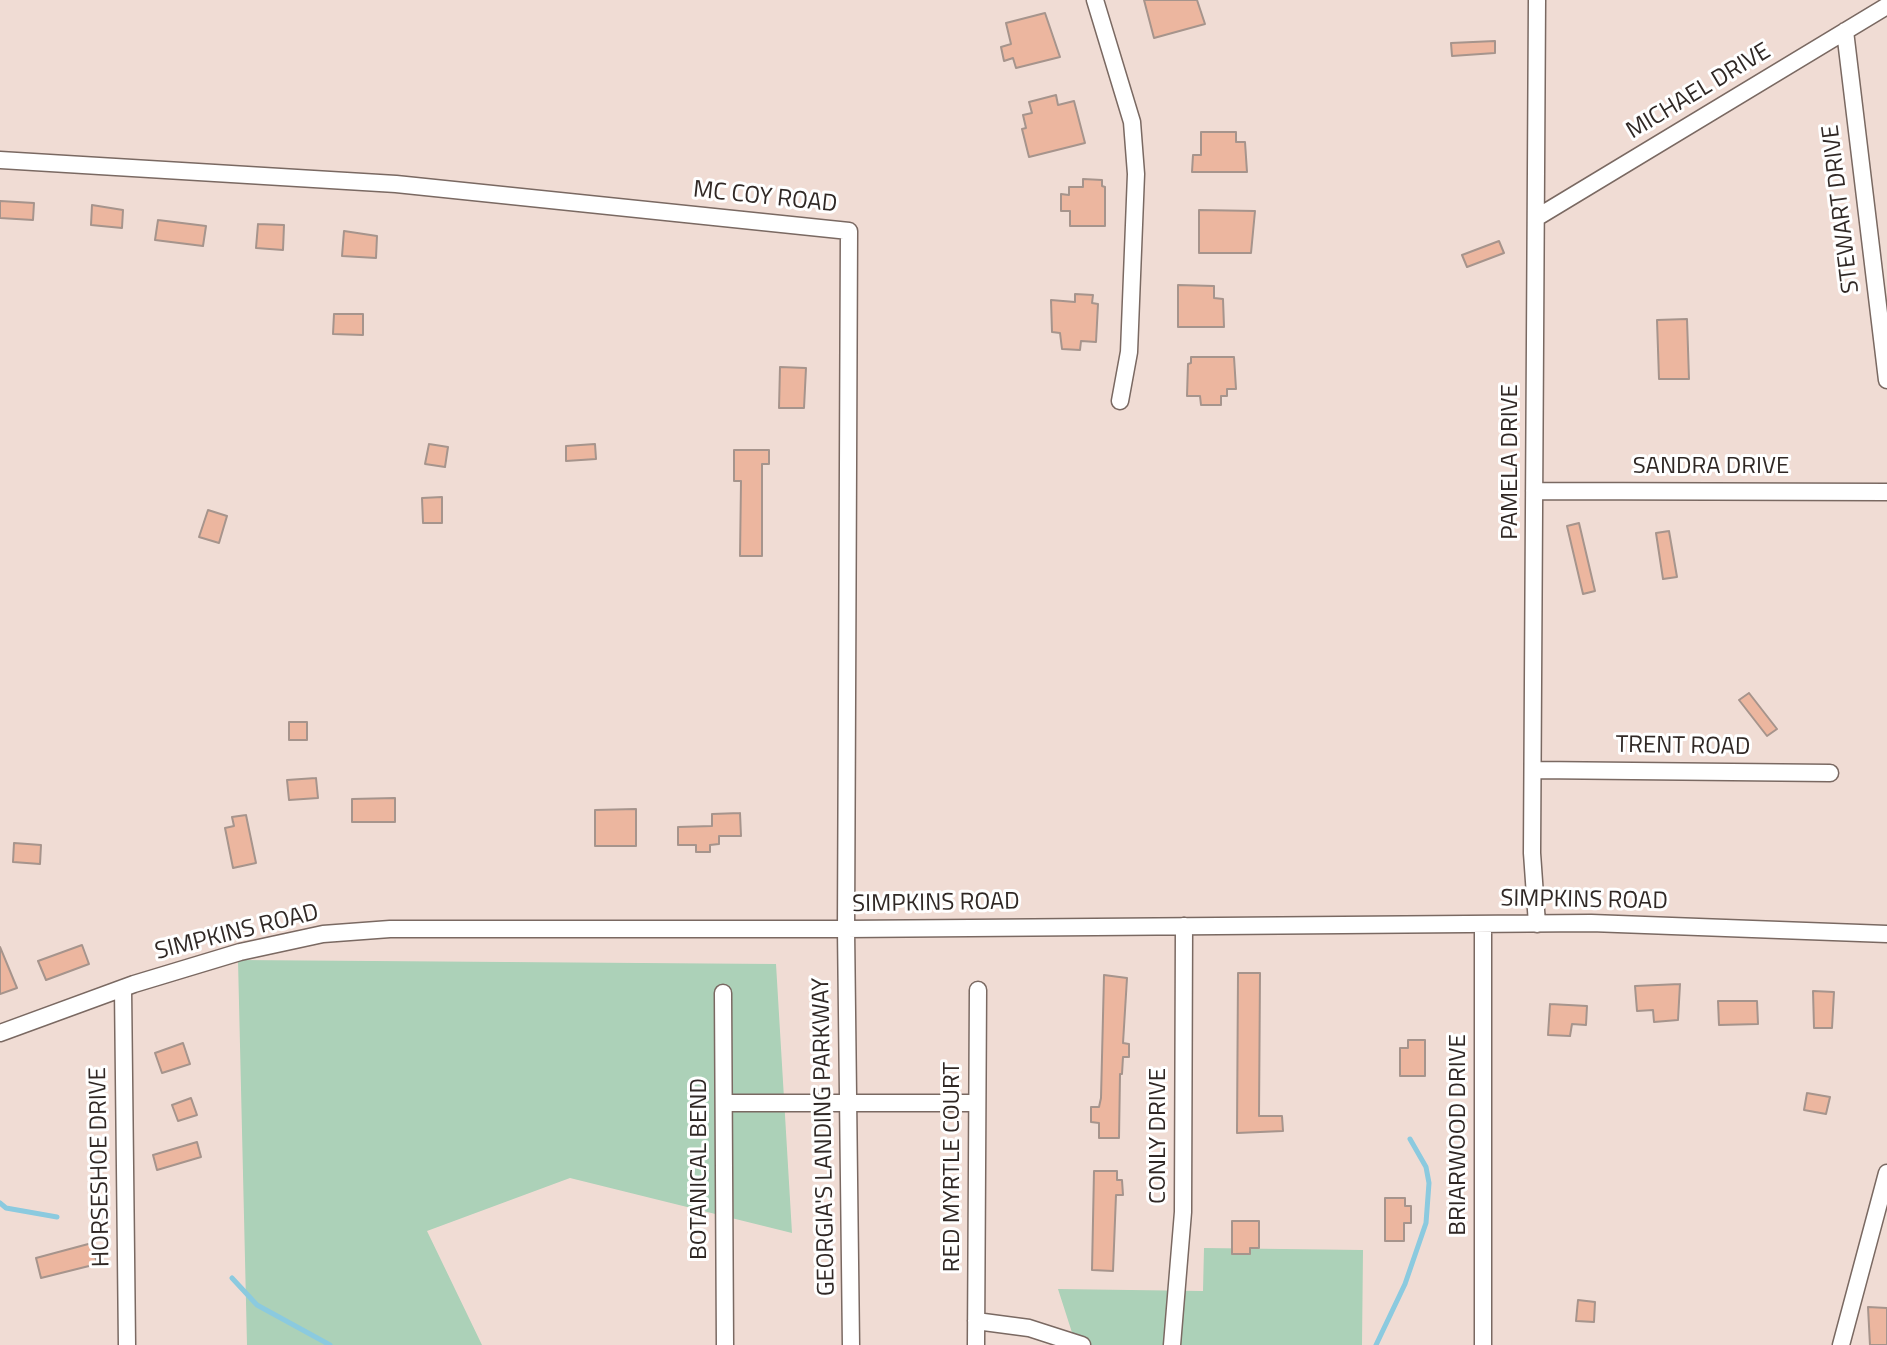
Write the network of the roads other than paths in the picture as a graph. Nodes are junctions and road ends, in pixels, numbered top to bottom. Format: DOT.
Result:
graph roads {
  1 [pos="1095,0"];
  2 [pos="1537,0"];
  3 [pos="1887,6"];
  4 [pos="1845,31"];
  5 [pos="0,160"];
  6 [pos="1536,218"];
  7 [pos="1887,380"];
  8 [pos="1120,401"];
  9 [pos="1534,491"];
  10 [pos="1887,492"];
  11 [pos="1535,770"];
  12 [pos="1830,773"];
  13 [pos="1483,924"];
  14 [pos="1537,924"];
  15 [pos="1184,926"];
  16 [pos="846,929"];
  17 [pos="1887,934"];
  18 [pos="123,988"];
  19 [pos="978,990"];
  20 [pos="723,993"];
  21 [pos="0,1033"];
  22 [pos="724,1103"];
  23 [pos="976,1103"];
  24 [pos="851,1104"];
  25 [pos="1887,1173"];
  26 [pos="976,1321"];
  27 [pos="127,1345"];
  28 [pos="725,1345"];
  29 [pos="851,1345"];
  30 [pos="976,1345"];
  31 [pos="1082,1345"];
  32 [pos="1172,1345"];
  33 [pos="1483,1345"];
  34 [pos="1841,1345"];
  1 -- 8 [label="street"];
  2 -- 6 [label="street, PAMELA DRIVE"];
  3 -- 4 [label="street, MICHAEL DRIVE"];
  4 -- 6 [label="street, MICHAEL DRIVE"];
  4 -- 7 [label="street, STEWART DRIVE"];
  5 -- 16 [label="street, MC COY ROAD"];
  6 -- 9 [label="street, PAMELA DRIVE"];
  9 -- 10 [label="street, SANDRA DRIVE"];
  9 -- 11 [label="street, PAMELA DRIVE"];
  11 -- 12 [label="street, TRENT ROAD"];
  11 -- 14 [label="street, PAMELA DRIVE"];
  13 -- 14 [label="street, SIMPKINS ROAD"];
  13 -- 15 [label="street, SIMPKINS ROAD"];
  13 -- 33 [label="street, BRIARWOOD DRIVE"];
  14 -- 17 [label="street, SIMPKINS ROAD"];
  15 -- 16 [label="street, SIMPKINS ROAD"];
  15 -- 32 [label="street, CONLY DRIVE"];
  16 -- 18 [label="street, SIMPKINS ROAD"];
  16 -- 24 [label="street, GEORGIA'S LANDING PARKWAY"];
  18 -- 21 [label="street, SIMPKINS ROAD"];
  18 -- 27 [label="street, HORSESHOE DRIVE"];
  19 -- 23 [label="street, RED MYRTLE COURT"];
  20 -- 22 [label="street, BOTANICAL BEND"];
  22 -- 24 [label="street"];
  22 -- 28 [label="street, BOTANICAL BEND"];
  23 -- 24 [label="street"];
  23 -- 26 [label="street, RED MYRTLE COURT"];
  24 -- 29 [label="street, GEORGIA'S LANDING PARKWAY"];
  25 -- 34 [label="street"];
  26 -- 30 [label="street, RED MYRTLE COURT"];
  26 -- 31 [label="street"];
}
